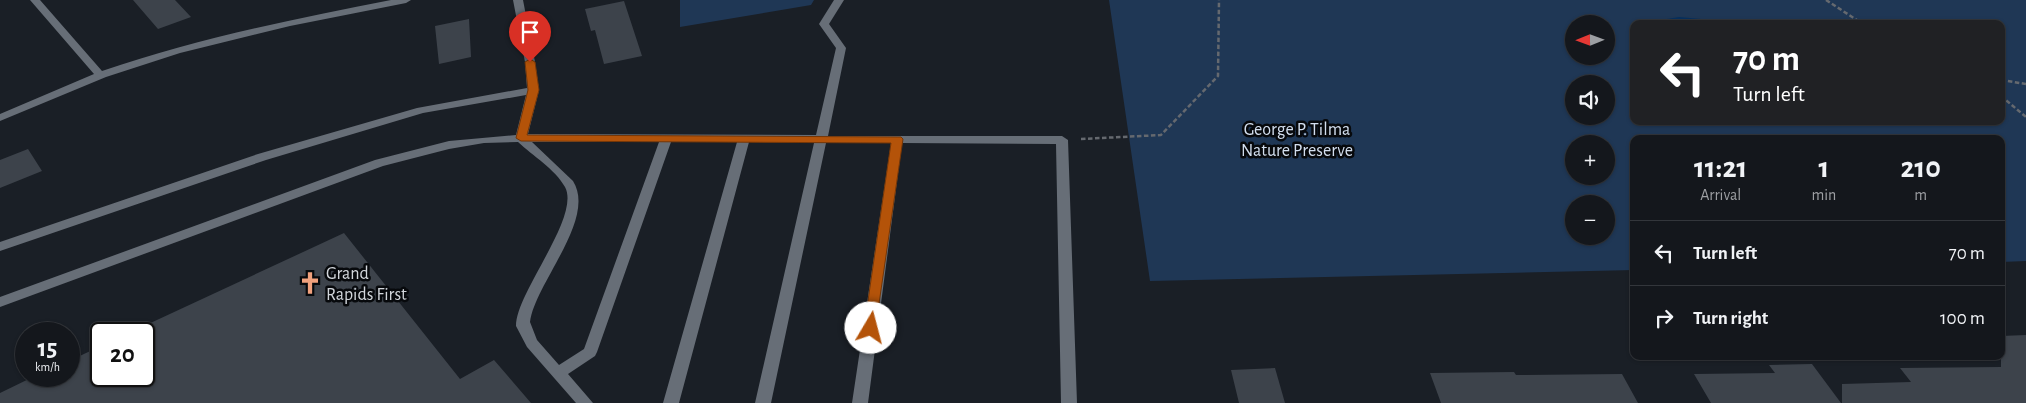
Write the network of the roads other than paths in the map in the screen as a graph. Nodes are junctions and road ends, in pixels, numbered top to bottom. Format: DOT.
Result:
graph roads {
  1 [pos="35,0"];
  2 [pos="406,0"];
  3 [pos="518,0"];
  4 [pos="839,0"];
  5 [pos="101,76"];
  6 [pos="534,90"];
  7 [pos="0,118"];
  8 [pos="521,138"];
  9 [pos="666,139"];
  10 [pos="744,139"];
  11 [pos="897,139"];
  12 [pos="822,140"];
  13 [pos="0,247"];
  14 [pos="0,302"];
  15 [pos="559,373"];
  16 [pos="584,403"];
  17 [pos="672,403"];
  18 [pos="763,403"];
  19 [pos="860,403"];
  20 [pos="1069,403"];
  1 -- 5 [label="street"];
  2 -- 5 [label="street"];
  3 -- 6 [label="street"];
  4 -- 12 [label="street"];
  5 -- 7 [label="street"];
  6 -- 8 [label="street"];
  6 -- 13 [label="street"];
  8 -- 9 [label="street"];
  8 -- 14 [label="street"];
  8 -- 15 [label="street"];
  9 -- 10 [label="street"];
  9 -- 15 [label="street"];
  10 -- 12 [label="street"];
  10 -- 17 [label="street"];
  11 -- 12 [label="street"];
  11 -- 19 [label="street"];
  11 -- 20 [label="street"];
  12 -- 18 [label="street"];
  15 -- 16 [label="street"];
}
